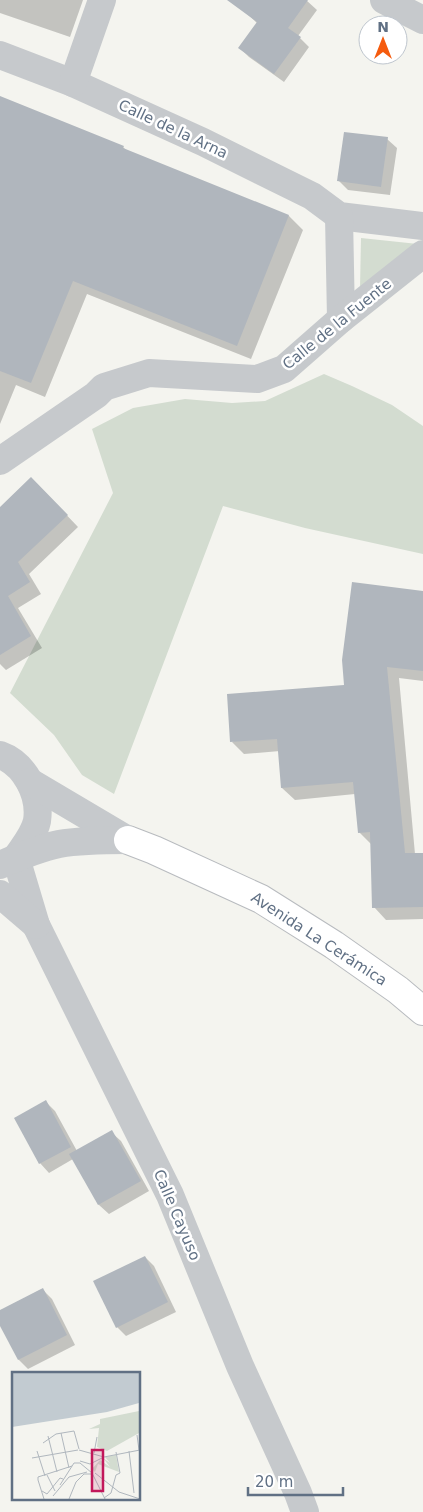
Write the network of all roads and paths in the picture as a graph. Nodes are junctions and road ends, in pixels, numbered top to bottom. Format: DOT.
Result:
graph roads {
  1 [pos="102,0"];
  2 [pos="384,0"];
  3 [pos="423,20"];
  4 [pos="0,55"];
  5 [pos="74,83"];
  6 [pos="339,216"];
  7 [pos="423,226"];
  8 [pos="423,254"];
  9 [pos="341,319"];
  10 [pos="0,460"];
  11 [pos="1,754"];
  12 [pos="30,782"];
  13 [pos="128,840"];
  14 [pos="8,861"];
  15 [pos="0,894"];
  16 [pos="36,925"];
  17 [pos="423,1011"];
  18 [pos="305,1512"];
  1 -- 5 [label="street"];
  2 -- 3 [label="street"];
  4 -- 5 [label="street, Calle de la Arna"];
  5 -- 6 [label="street, Calle de la Arna"];
  6 -- 7 [label="street, Calle de la Arna"];
  6 -- 9 [label="street"];
  8 -- 9 [label="street, Calle de la Fuente"];
  9 -- 10 [label="street, Calle de la Fuente"];
  11 -- 12 [label="street"];
  12 -- 13 [label="street"];
  12 -- 14 [label="street"];
  13 -- 14 [label="street"];
  13 -- 17 [label="main road, Avenida La Cerámica"];
  14 -- 16 [label="street"];
  15 -- 16 [label="street"];
  16 -- 18 [label="street, Calle Cayuso"];
}
